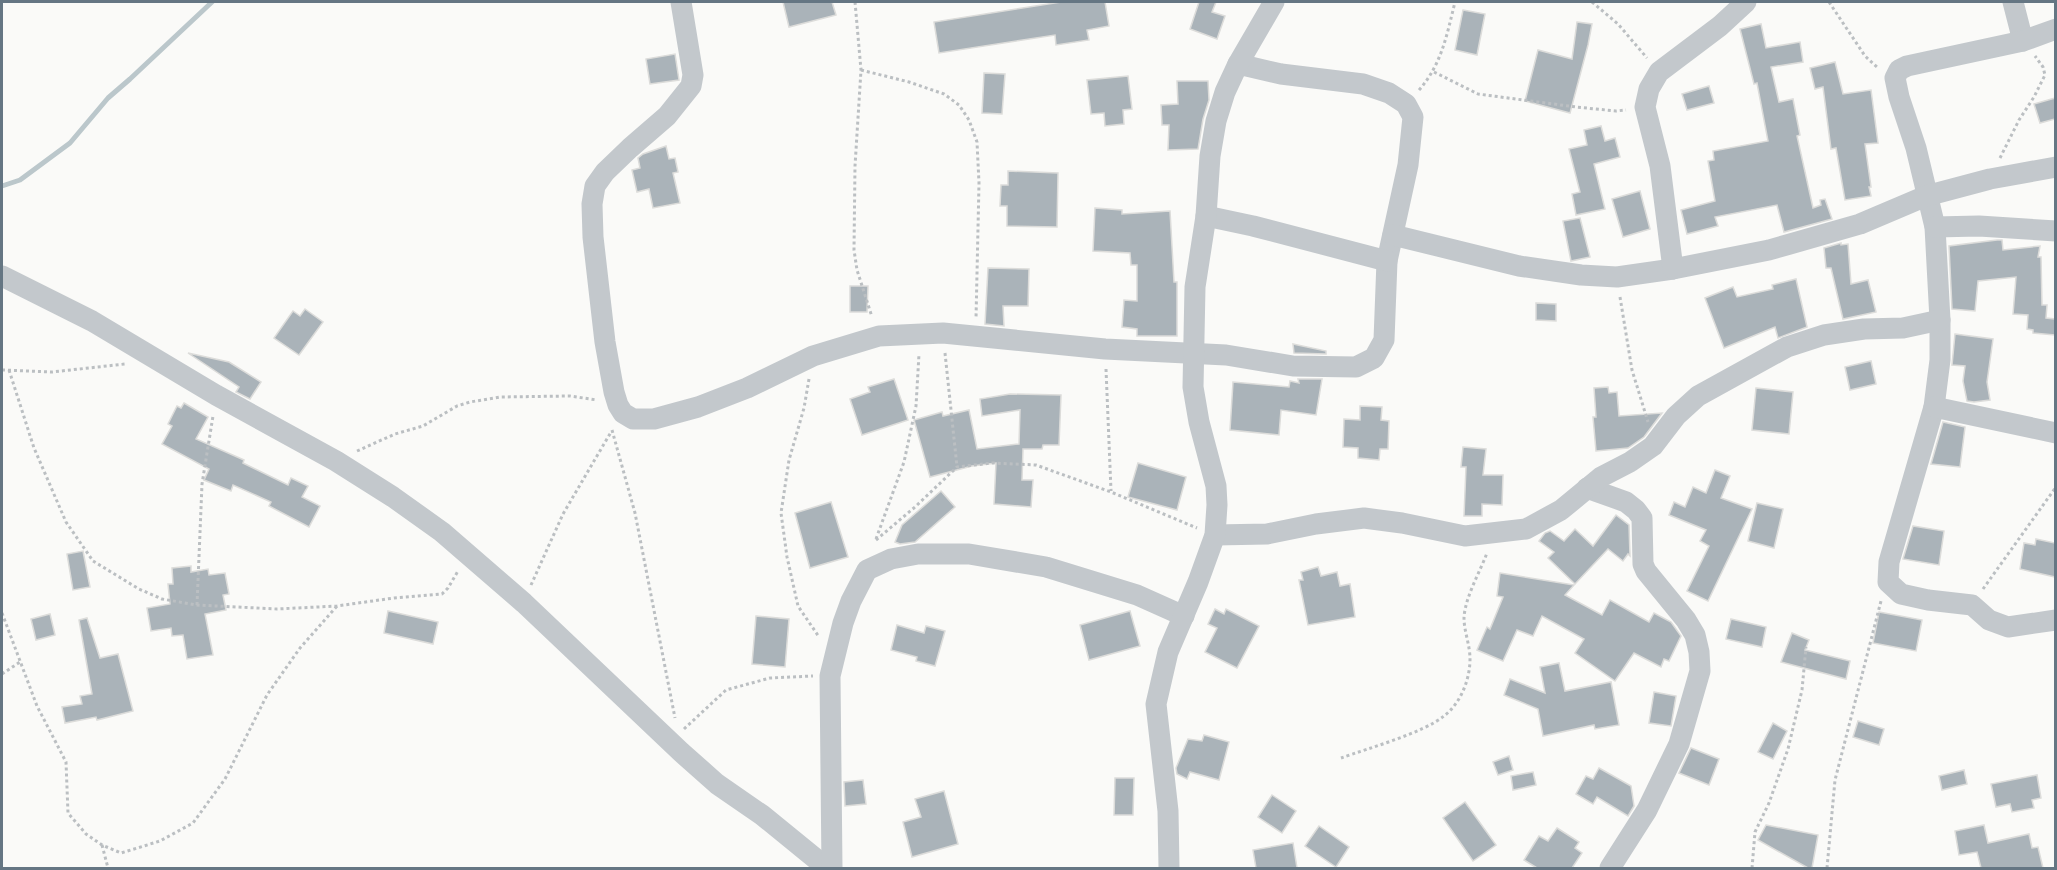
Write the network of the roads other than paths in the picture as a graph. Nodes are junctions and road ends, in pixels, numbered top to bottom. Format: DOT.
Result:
graph roads {
  1 [pos="681,2"];
  2 [pos="1274,2"];
  3 [pos="1746,2"];
  4 [pos="2013,2"];
  5 [pos="2055,29"];
  6 [pos="2023,41"];
  7 [pos="1238,64"];
  8 [pos="2055,167"];
  9 [pos="1926,196"];
  10 [pos="1206,216"];
  11 [pos="1935,227"];
  12 [pos="2055,231"];
  13 [pos="1393,235"];
  14 [pos="1387,261"];
  15 [pos="1673,269"];
  16 [pos="2,276"];
  17 [pos="1940,320"];
  18 [pos="1194,354"];
  19 [pos="1934,407"];
  20 [pos="2055,433"];
  21 [pos="1587,488"];
  22 [pos="1215,535"];
  23 [pos="1184,616"];
  24 [pos="2055,620"];
  25 [pos="827,868"];
  26 [pos="832,868"];
  27 [pos="1169,868"];
  28 [pos="1610,868"];
  1 -- 18 [label="street"];
  2 -- 7 [label="street"];
  3 -- 15 [label="street"];
  4 -- 6 [label="street"];
  5 -- 6 [label="street"];
  6 -- 9 [label="street"];
  7 -- 10 [label="street"];
  7 -- 13 [label="street"];
  8 -- 9 [label="street"];
  9 -- 11 [label="street"];
  9 -- 15 [label="street"];
  10 -- 14 [label="street"];
  10 -- 18 [label="street"];
  11 -- 12 [label="street"];
  11 -- 17 [label="street"];
  13 -- 14 [label="street"];
  13 -- 15 [label="street"];
  14 -- 18 [label="street"];
  16 -- 25 [label="street"];
  17 -- 19 [label="street"];
  17 -- 21 [label="street"];
  18 -- 22 [label="street"];
  19 -- 20 [label="street"];
  19 -- 24 [label="street"];
  21 -- 22 [label="street"];
  21 -- 28 [label="street"];
  22 -- 23 [label="street"];
  23 -- 26 [label="street"];
  23 -- 27 [label="street"];
}
